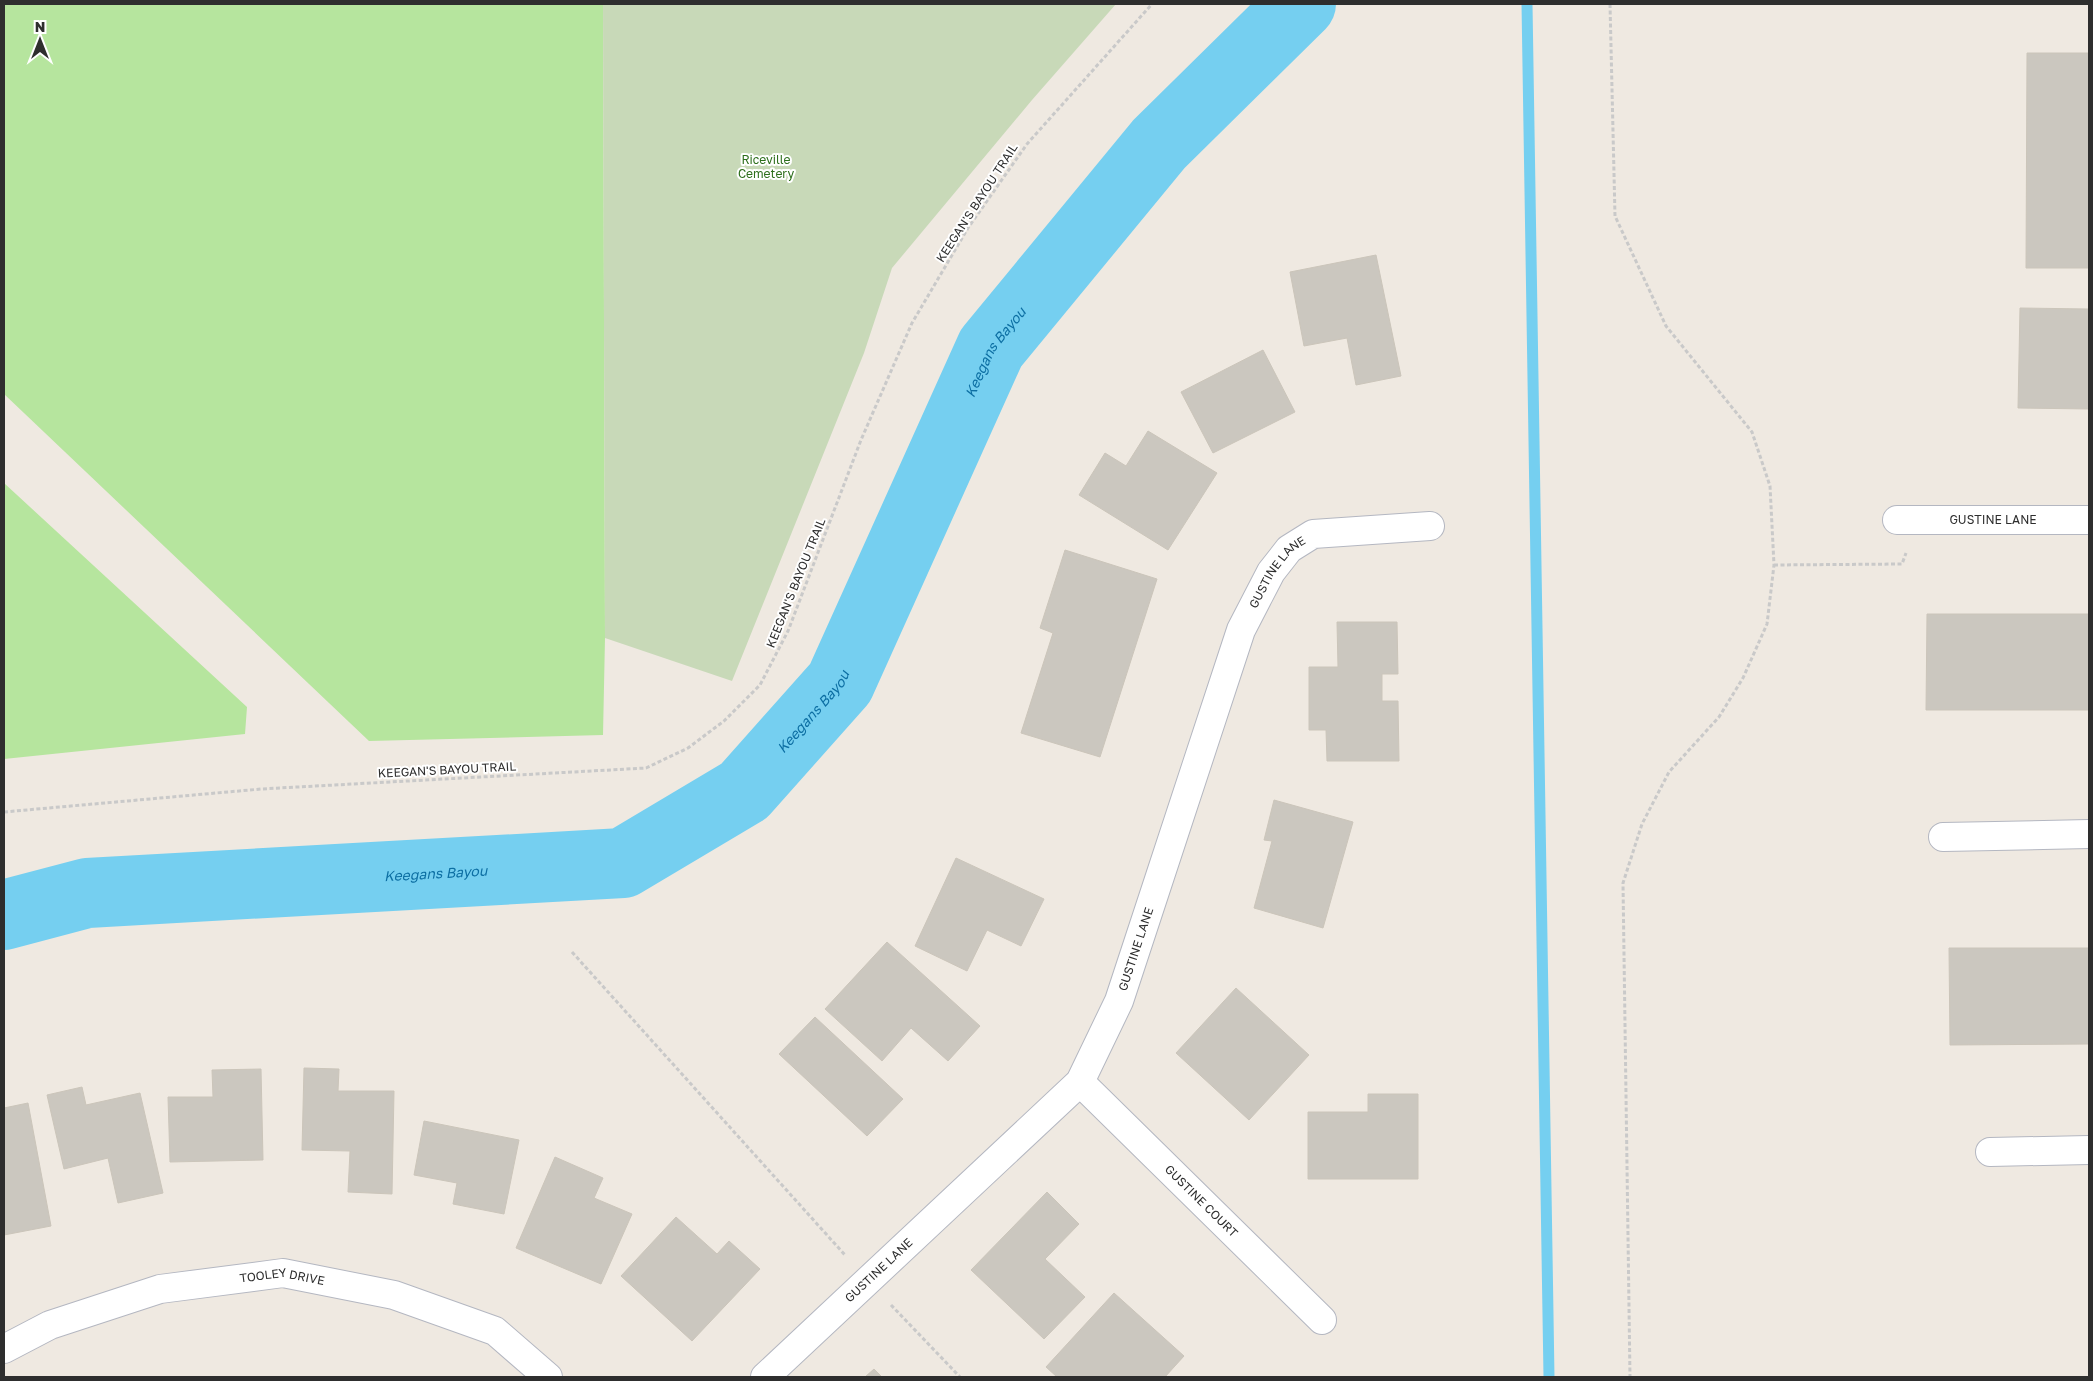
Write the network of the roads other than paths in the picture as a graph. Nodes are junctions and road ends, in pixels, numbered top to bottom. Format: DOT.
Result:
graph roads {
  1 [pos="1909,520"];
  2 [pos="2089,520"];
  3 [pos="1430,526"];
  4 [pos="2089,834"];
  5 [pos="1943,837"];
  6 [pos="1080,1082"];
  7 [pos="2089,1150"];
  8 [pos="1990,1152"];
  9 [pos="1322,1320"];
  10 [pos="4,1349"];
  11 [pos="548,1377"];
  12 [pos="765,1377"];
  1 -- 2 [label="street, GUSTINE LANE"];
  3 -- 6 [label="street, GUSTINE LANE"];
  4 -- 5 [label="street"];
  6 -- 9 [label="street, GUSTINE COURT"];
  6 -- 12 [label="street, GUSTINE LANE"];
  7 -- 8 [label="street"];
  10 -- 11 [label="street, TOOLEY DRIVE"];
}
